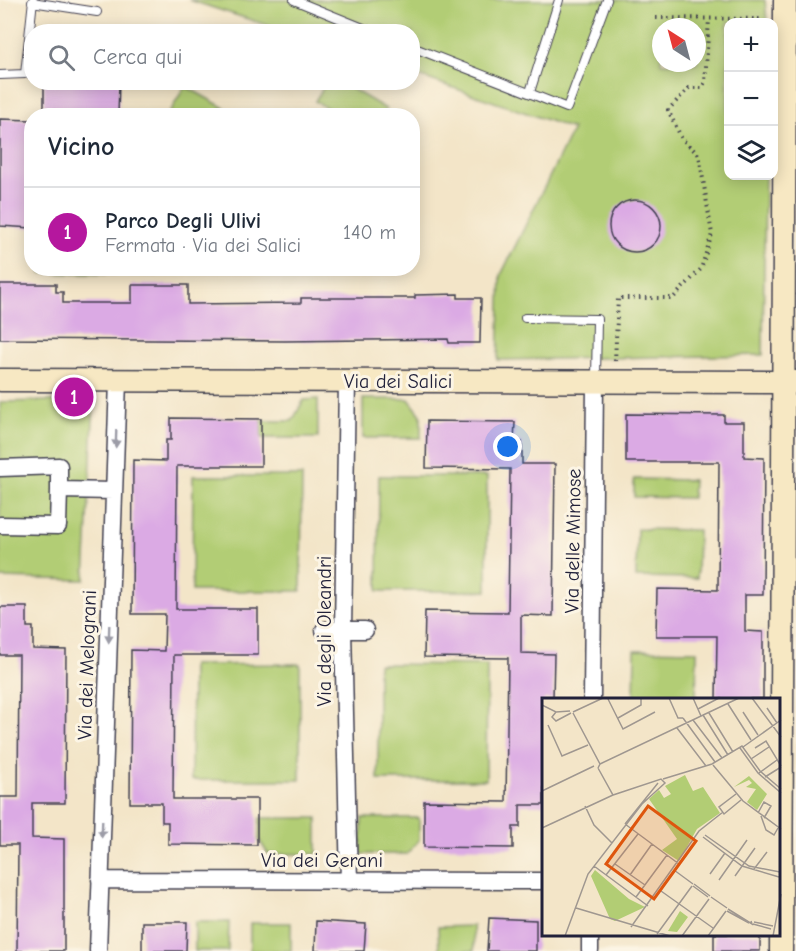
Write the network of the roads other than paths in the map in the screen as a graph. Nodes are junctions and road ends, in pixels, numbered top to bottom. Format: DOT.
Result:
graph roads {
  1 [pos="294,0"];
  2 [pos="560,0"];
  3 [pos="607,0"];
  4 [pos="32,1"];
  5 [pos="785,9"];
  6 [pos="97,12"];
  7 [pos="30,24"];
  8 [pos="353,24"];
  9 [pos="420,50"];
  10 [pos="24,74"];
  11 [pos="0,75"];
  12 [pos="530,92"];
  13 [pos="525,318"];
  14 [pos="0,380"];
  15 [pos="118,381"];
  16 [pos="347,381"];
  17 [pos="596,382"];
  18 [pos="790,382"];
  19 [pos="0,468"];
  20 [pos="59,490"];
  21 [pos="114,491"];
  22 [pos="789,491"];
  23 [pos="789,517"];
  24 [pos="0,525"];
  25 [pos="324,630"];
  26 [pos="343,630"];
  27 [pos="365,630"];
  28 [pos="592,698"];
  29 [pos="100,880"];
  30 [pos="542,881"];
  31 [pos="350,882"];
  32 [pos="781,903"];
  33 [pos="780,936"];
  34 [pos="98,951"];
  35 [pos="780,951"];
  1 -- 8 [label="lane"];
  2 -- 12 [label="lane"];
  3 -- 12 [label="lane"];
  4 -- 6 [label="lane"];
  4 -- 7 [label="lane"];
  5 -- 18 [label="street"];
  9 -- 12 [label="lane"];
  10 -- 11 [label="lane"];
  13 -- 17 [label="lane"];
  14 -- 15 [label="street, Via dei Salici"];
  15 -- 16 [label="street, Via dei Salici"];
  15 -- 21 [label="street, Via dei Melograni, one-way"];
  16 -- 17 [label="street, Via dei Salici"];
  16 -- 26 [label="street, Via degli Oleandri"];
  17 -- 18 [label="street, Via dei Salici"];
  17 -- 28 [label="street, Via delle Mimose"];
  18 -- 22 [label="street"];
  19 -- 20 [label="street"];
  20 -- 21 [label="street"];
  20 -- 24 [label="street"];
  21 -- 29 [label="street, Via dei Melograni, one-way"];
  22 -- 23 [label="street"];
  23 -- 32 [label="street"];
  25 -- 26 [label="street"];
  26 -- 27 [label="street"];
  26 -- 31 [label="street, Via degli Oleandri"];
  29 -- 31 [label="street, Via dei Gerani"];
  29 -- 34 [label="street, Via dei Melograni"];
  30 -- 31 [label="street, Via dei Gerani"];
  33 -- 35 [label="street"];
}
